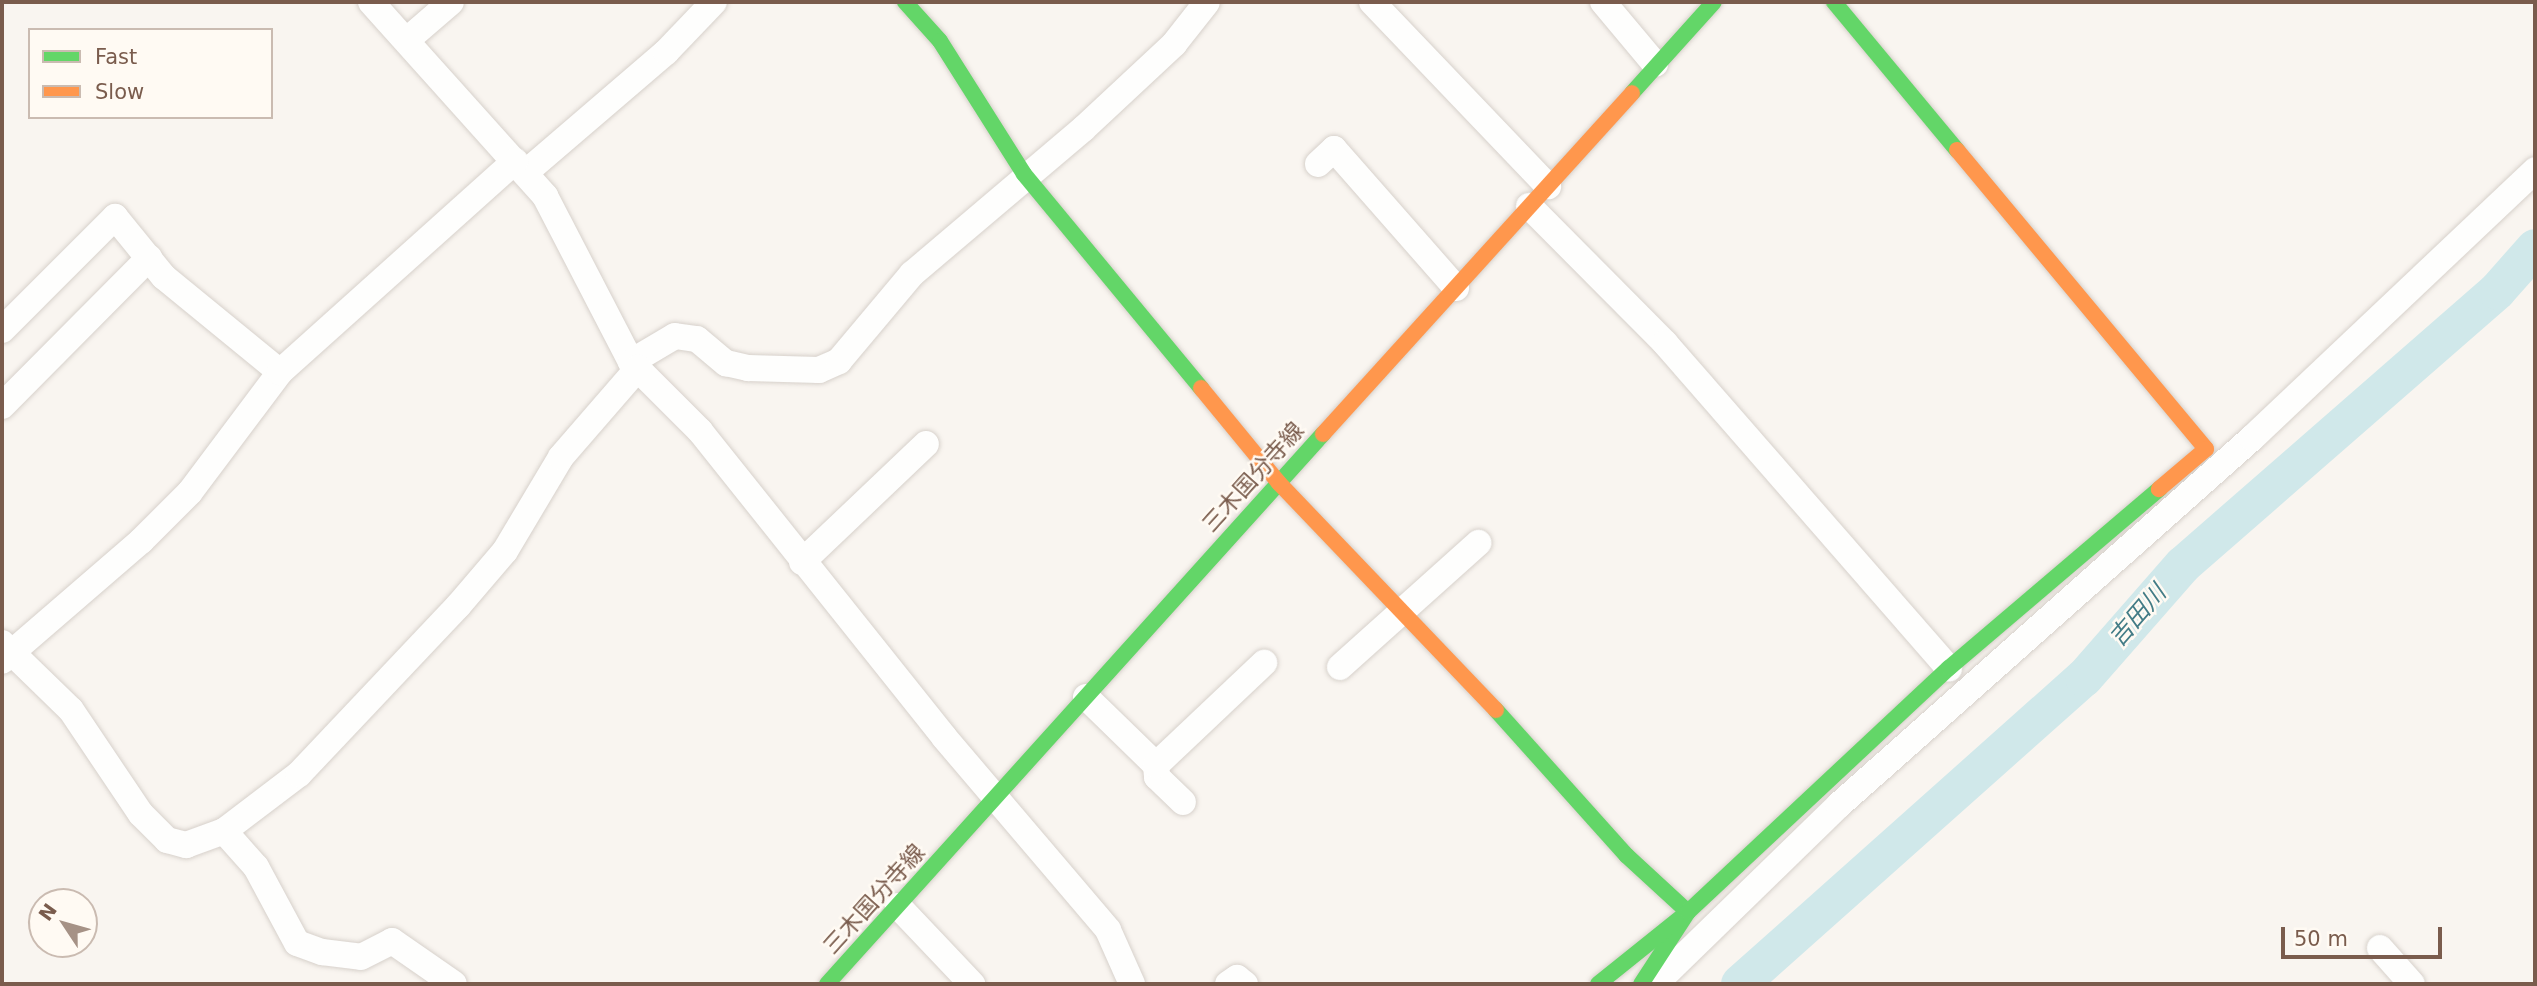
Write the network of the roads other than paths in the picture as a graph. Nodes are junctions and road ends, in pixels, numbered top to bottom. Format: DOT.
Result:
graph roads {
  1 [pos="371,2"];
  2 [pos="451,2"];
  3 [pos="714,2"];
  4 [pos="905,2"];
  5 [pos="1207,2"];
  6 [pos="1372,2"];
  7 [pos="1603,2"];
  8 [pos="1714,2"];
  9 [pos="1834,2"];
  10 [pos="407,40"];
  11 [pos="1655,64"];
  12 [pos="1318,164"];
  13 [pos="520,167"];
  14 [pos="2535,170"];
  15 [pos="1024,174"];
  16 [pos="1548,186"];
  17 [pos="1529,206"];
  18 [pos="149,258"];
  19 [pos="1456,288"];
  20 [pos="2,330"];
  21 [pos="634,365"];
  22 [pos="280,372"];
  23 [pos="2,406"];
  24 [pos="926,444"];
  25 [pos="1279,483"];
  26 [pos="1478,543"];
  27 [pos="802,562"];
  28 [pos="1404,614"];
  29 [pos="5,652"];
  30 [pos="1264,663"];
  31 [pos="1340,667"];
  32 [pos="1949,668"];
  33 [pos="1086,697"];
  34 [pos="1156,765"];
  35 [pos="996,798"];
  36 [pos="1183,802"];
  37 [pos="224,831"];
  38 [pos="898,906"];
  39 [pos="1688,912"];
  40 [pos="2380,948"];
  41 [pos="454,984"];
  42 [pos="827,984"];
  43 [pos="972,984"];
  44 [pos="1132,984"];
  45 [pos="1227,984"];
  46 [pos="1245,984"];
  47 [pos="1598,984"];
  48 [pos="1641,984"];
  49 [pos="1655,984"];
  50 [pos="2412,984"];
  1 -- 10 [label="street"];
  2 -- 10 [label="street"];
  3 -- 13 [label="street"];
  4 -- 15 [label="street"];
  5 -- 15 [label="street"];
  6 -- 16 [label="street"];
  7 -- 11 [label="street"];
  8 -- 11 [label="street, 三木国分寺線"];
  9 -- 32 [label="street"];
  10 -- 13 [label="street"];
  11 -- 16 [label="street, 三木国分寺線"];
  12 -- 19 [label="street"];
  13 -- 21 [label="street"];
  13 -- 22 [label="street"];
  14 -- 49 [label="street"];
  15 -- 21 [label="street"];
  15 -- 25 [label="street"];
  16 -- 17 [label="street, 三木国分寺線"];
  17 -- 19 [label="street, 三木国分寺線"];
  17 -- 32 [label="street"];
  18 -- 20 [label="street"];
  18 -- 22 [label="street"];
  18 -- 23 [label="street"];
  19 -- 25 [label="street, 三木国分寺線"];
  21 -- 27 [label="street"];
  21 -- 37 [label="street"];
  22 -- 29 [label="street"];
  24 -- 27 [label="street"];
  25 -- 28 [label="street"];
  25 -- 33 [label="street, 三木国分寺線"];
  26 -- 28 [label="street"];
  27 -- 35 [label="street"];
  28 -- 31 [label="street"];
  28 -- 39 [label="street"];
  29 -- 37 [label="street"];
  30 -- 34 [label="street"];
  32 -- 39 [label="street"];
  33 -- 34 [label="street"];
  33 -- 35 [label="street, 三木国分寺線"];
  34 -- 36 [label="street"];
  35 -- 38 [label="street, 三木国分寺線"];
  35 -- 44 [label="street"];
  37 -- 41 [label="street"];
  38 -- 42 [label="street, 三木国分寺線"];
  38 -- 43 [label="street"];
  39 -- 47 [label="street"];
  39 -- 48 [label="street"];
  40 -- 50 [label="street"];
  45 -- 46 [label="street"];
}
